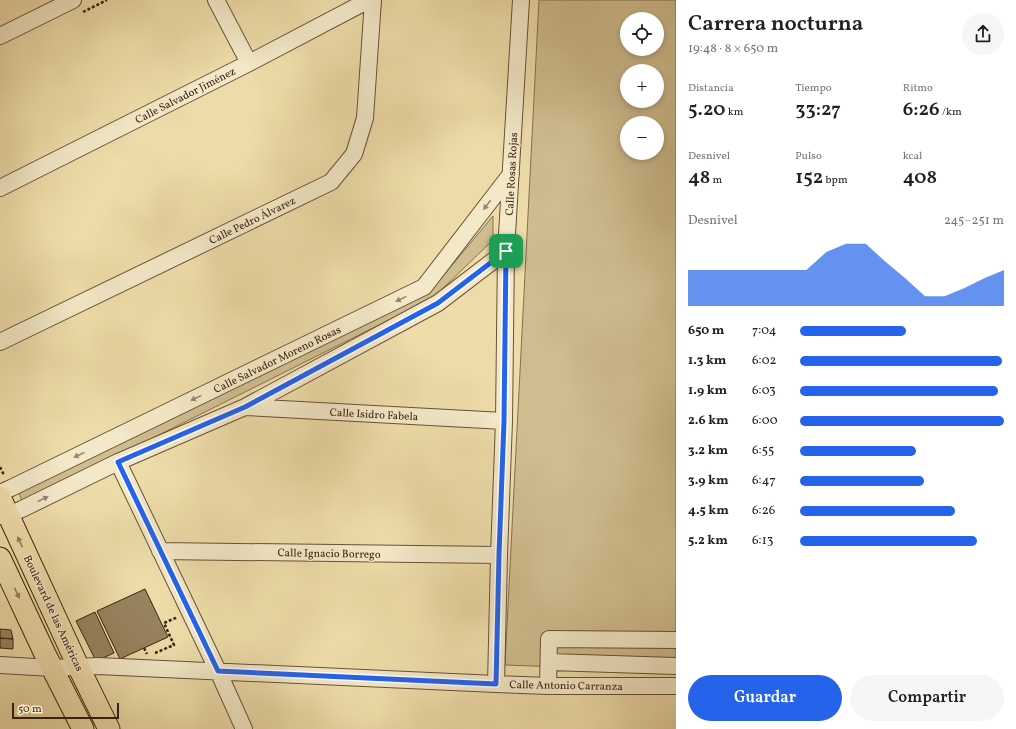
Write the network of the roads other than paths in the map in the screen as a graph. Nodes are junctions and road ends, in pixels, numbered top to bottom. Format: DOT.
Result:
graph roads {
  1 [pos="73,0"];
  2 [pos="216,0"];
  3 [pos="369,0"];
  4 [pos="373,0"];
  5 [pos="521,0"];
  6 [pos="0,36"];
  7 [pos="249,63"];
  8 [pos="511,174"];
  9 [pos="0,188"];
  10 [pos="506,251"];
  11 [pos="0,342"];
  12 [pos="245,407"];
  13 [pos="504,421"];
  14 [pos="118,462"];
  15 [pos="0,493"];
  16 [pos="3,510"];
  17 [pos="160,551"];
  18 [pos="499,555"];
  19 [pos="0,558"];
  20 [pos="676,640"];
  21 [pos="549,662"];
  22 [pos="0,665"];
  23 [pos="78,666"];
  24 [pos="676,666"];
  25 [pos="52,668"];
  26 [pos="218,671"];
  27 [pos="496,684"];
  28 [pos="548,686"];
  29 [pos="676,686"];
  30 [pos="83,729"];
  31 [pos="109,729"];
  32 [pos="244,729"];
  1 -- 6 [label="street"];
  2 -- 7 [label="street"];
  3 -- 7 [label="street, Calle Salvador Jiménez"];
  4 -- 11 [label="street, Calle Pedro Álvarez"];
  5 -- 8 [label="street, Calle Rosas Rojas"];
  7 -- 9 [label="street, Calle Salvador Jiménez"];
  8 -- 10 [label="street, Calle Rosas Rojas"];
  8 -- 15 [label="street, Calle Salvador Moreno Rosas, one-way"];
  10 -- 12 [label="street"];
  10 -- 13 [label="street, Calle Rosas Rojas"];
  12 -- 13 [label="street, Calle Isidro Fabela"];
  12 -- 14 [label="street"];
  13 -- 18 [label="street, Calle Rosas Rojas"];
  16 -- 14 [label="street, one-way"];
  14 -- 17 [label="street"];
  23 -- 16 [label="main road, Boulevard de las Américas, one-way"];
  17 -- 18 [label="street, Calle Ignacio Borrego"];
  17 -- 26 [label="street"];
  18 -- 27 [label="street, Calle Rosas Rojas"];
  19 -- 25 [label="main road, one-way"];
  20 -- 21 [label="street"];
  21 -- 24 [label="street"];
  21 -- 28 [label="street"];
  22 -- 25 [label="street, Calle Antonio Carranza"];
  23 -- 25 [label="street, Calle Antonio Carranza"];
  23 -- 26 [label="street, Calle Antonio Carranza"];
  23 -- 31 [label="main road, Boulevard de las Américas"];
  25 -- 30 [label="main road"];
  26 -- 27 [label="street, Calle Antonio Carranza"];
  26 -- 32 [label="street"];
  27 -- 28 [label="street, Calle Antonio Carranza"];
  28 -- 29 [label="street, Calle Antonio Carranza"];
}
